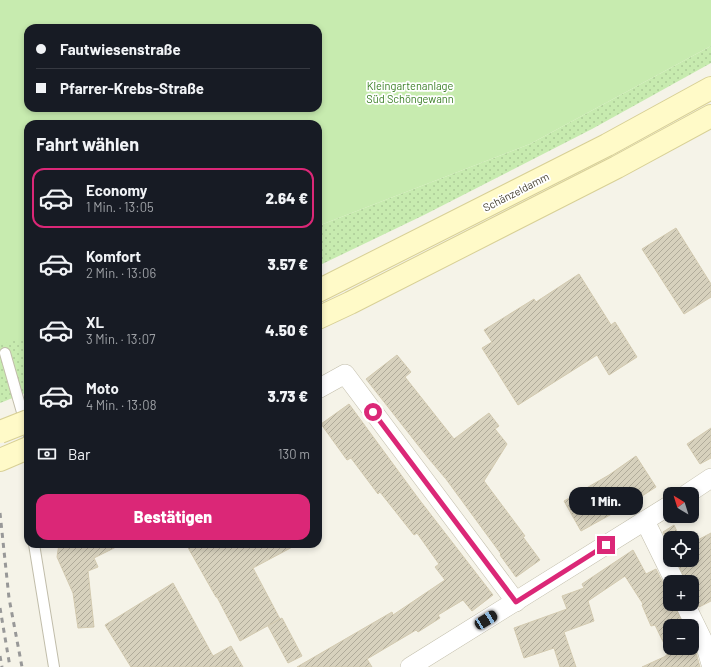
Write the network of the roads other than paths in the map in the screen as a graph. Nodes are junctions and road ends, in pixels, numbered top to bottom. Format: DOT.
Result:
graph roads {
  1 [pos="711,88"];
  2 [pos="711,116"];
  3 [pos="322,289"];
  4 [pos="322,316"];
  5 [pos="5,352"];
  6 [pos="322,387"];
  7 [pos="24,419"];
  8 [pos="24,423"];
  9 [pos="0,432"];
  10 [pos="24,450"];
  11 [pos="0,460"];
  12 [pos="711,478"];
  13 [pos="698,487"];
  14 [pos="663,510"];
  15 [pos="646,521"];
  16 [pos="35,548"];
  17 [pos="672,575"];
  18 [pos="516,602"];
  19 [pos="688,611"];
  20 [pos="711,664"];
  21 [pos="54,667"];
  22 [pos="410,667"];
  1 -- 3 [label="main road, Schänzeldamm"];
  2 -- 4 [label="main road"];
  5 -- 7 [label="lane"];
  6 -- 18 [label="street"];
  8 -- 9 [label="main road, bridge"];
  10 -- 11 [label="main road"];
  12 -- 13 [label="street"];
  14 -- 15 [label="street"];
  15 -- 17 [label="street"];
  15 -- 18 [label="street"];
  16 -- 21 [label="lane"];
  18 -- 22 [label="street"];
  19 -- 20 [label="street"];
}
